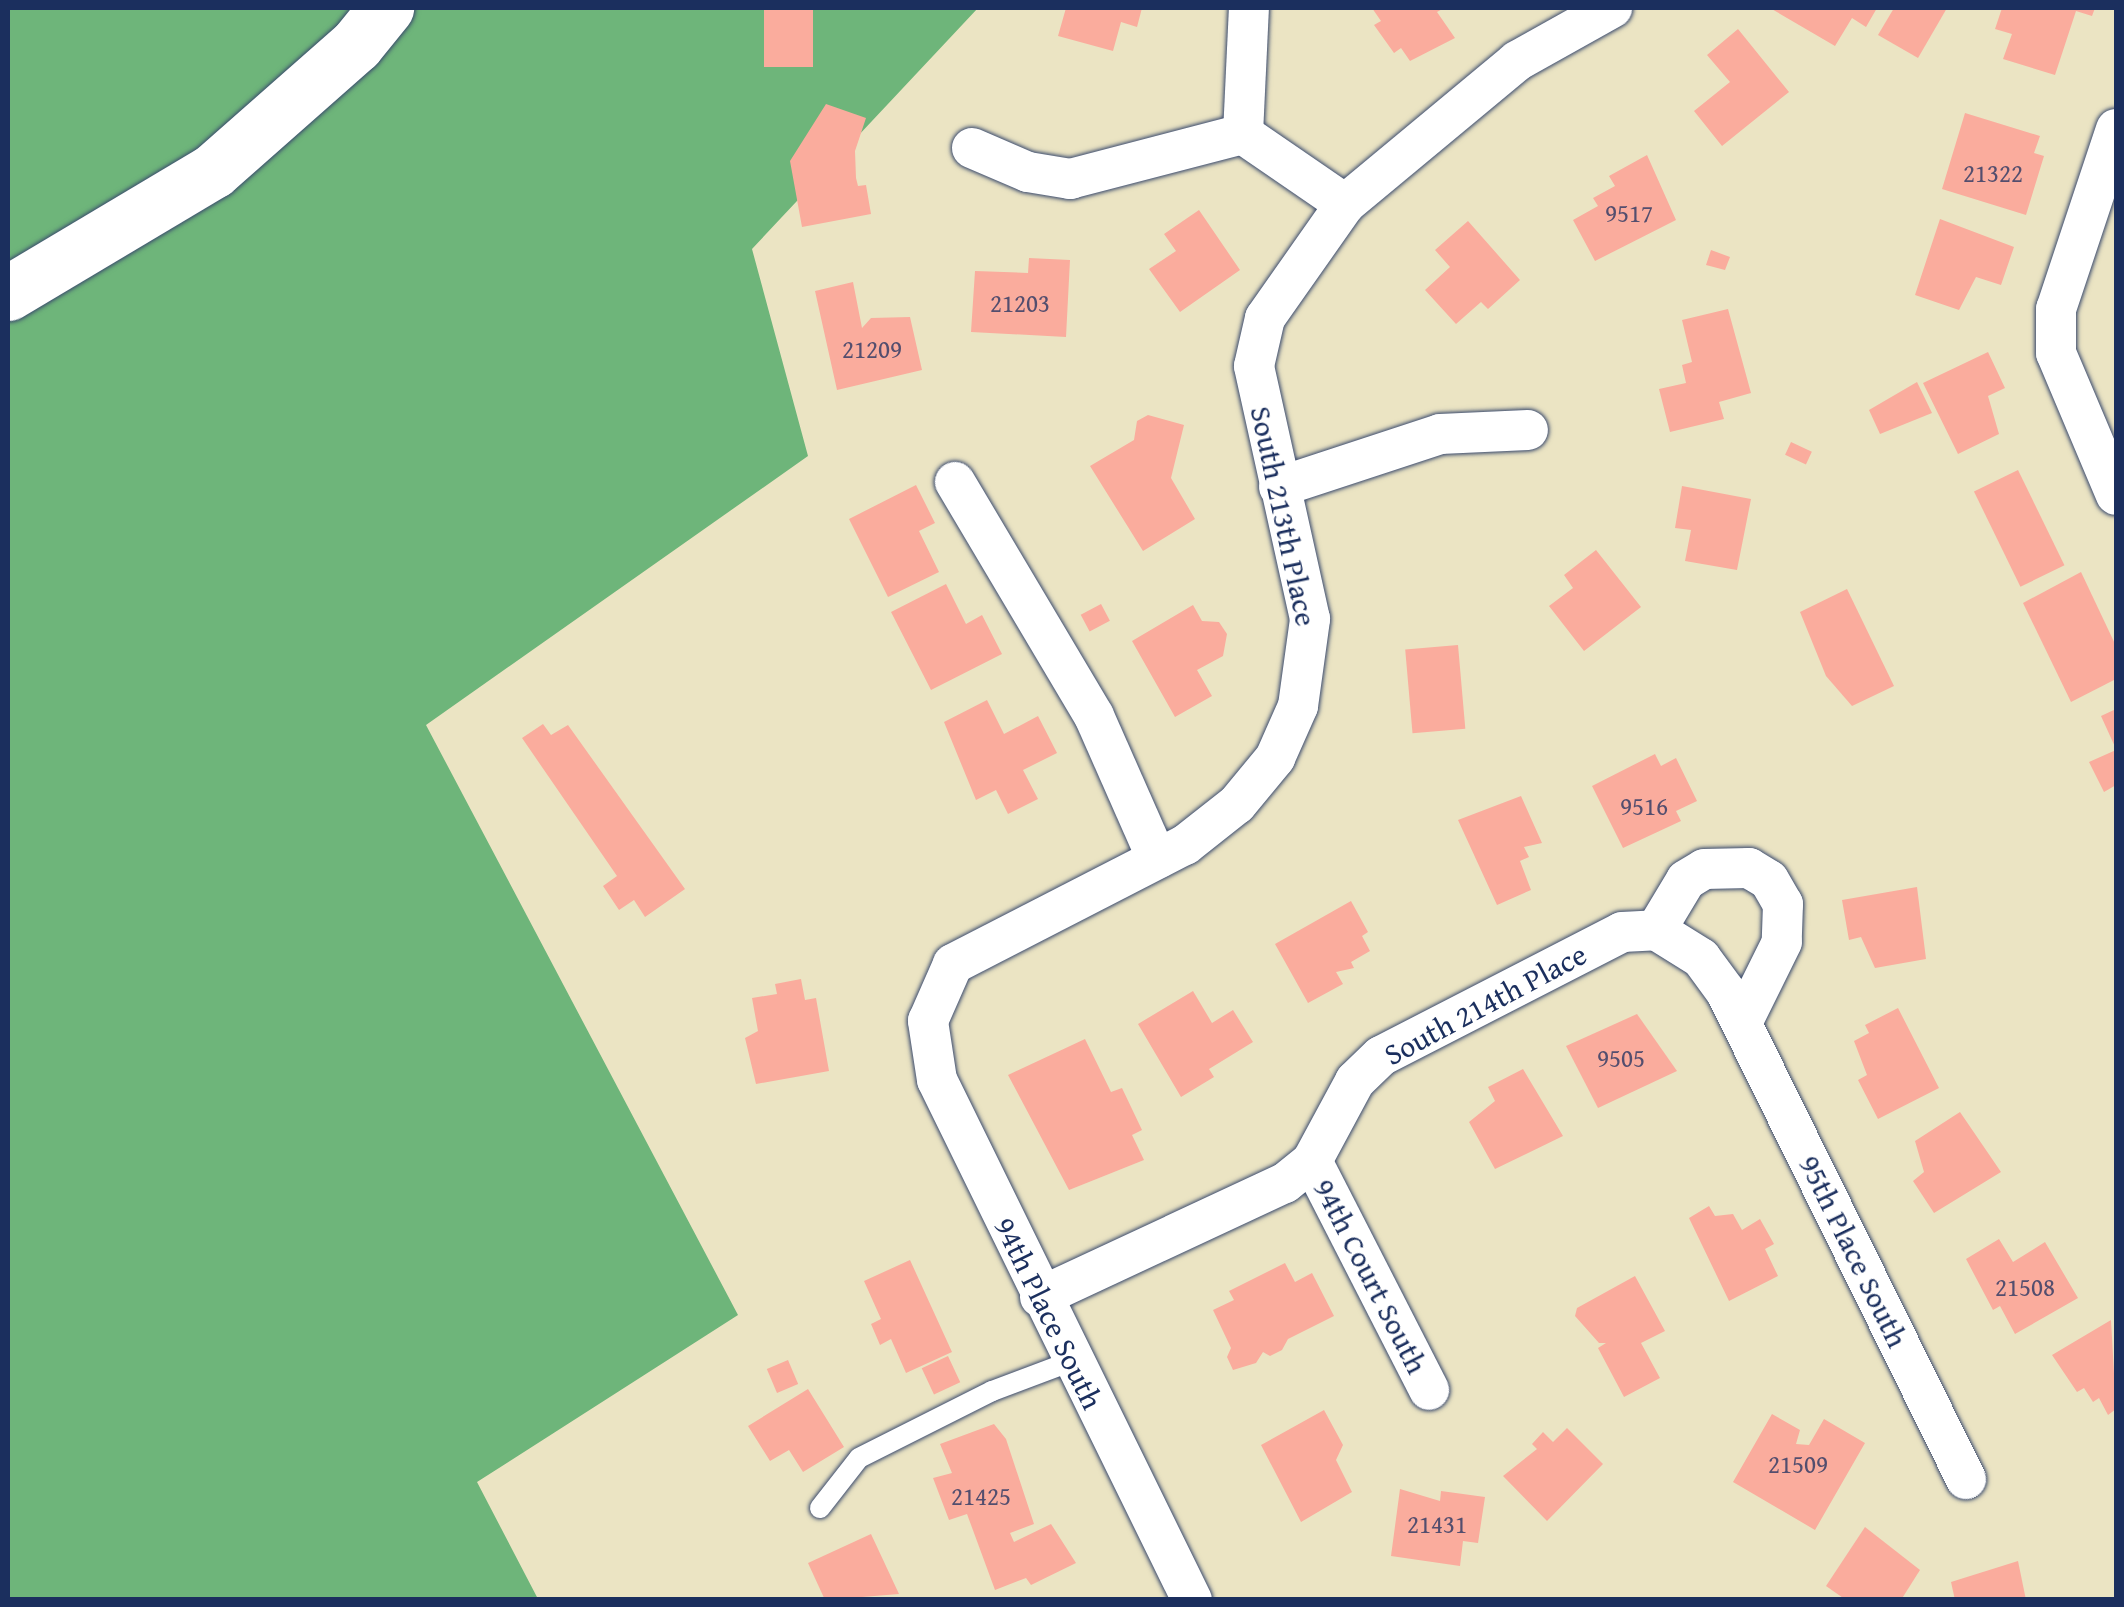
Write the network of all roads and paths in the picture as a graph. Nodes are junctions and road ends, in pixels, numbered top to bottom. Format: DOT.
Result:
graph roads {
  1 [pos="386,8"];
  2 [pos="1249,8"];
  3 [pos="1612,8"];
  4 [pos="2116,129"];
  5 [pos="1243,134"];
  6 [pos="972,148"];
  7 [pos="1344,204"];
  8 [pos="8,294"];
  9 [pos="1528,430"];
  10 [pos="955,482"];
  11 [pos="1279,486"];
  12 [pos="2116,495"];
  13 [pos="1157,859"];
  14 [pos="1656,930"];
  15 [pos="1734,1007"];
  16 [pos="928,1021"];
  17 [pos="1312,1162"];
  18 [pos="1040,1298"];
  19 [pos="1072,1361"];
  20 [pos="1429,1390"];
  21 [pos="1966,1479"];
  22 [pos="820,1508"];
  23 [pos="1192,1600"];
  1 -- 8 [label="main road"];
  2 -- 5 [label="street"];
  3 -- 7 [label="street, South 213th Place"];
  4 -- 12 [label="street"];
  5 -- 6 [label="street"];
  5 -- 7 [label="street"];
  7 -- 11 [label="street, South 213th Place"];
  9 -- 11 [label="street"];
  10 -- 13 [label="street"];
  11 -- 13 [label="street, South 213th Place"];
  13 -- 16 [label="street, South 213th Place"];
  14 -- 15 [label="street"];
  14 -- 15 [label="street"];
  14 -- 17 [label="street, South 214th Place"];
  15 -- 21 [label="street, 95th Place South"];
  16 -- 18 [label="street, 94th Place South"];
  17 -- 18 [label="street, South 214th Place"];
  17 -- 20 [label="street, 94th Court South"];
  18 -- 19 [label="street, 94th Place South"];
  19 -- 22 [label="lane"];
  19 -- 23 [label="street, 94th Place South"];
}
